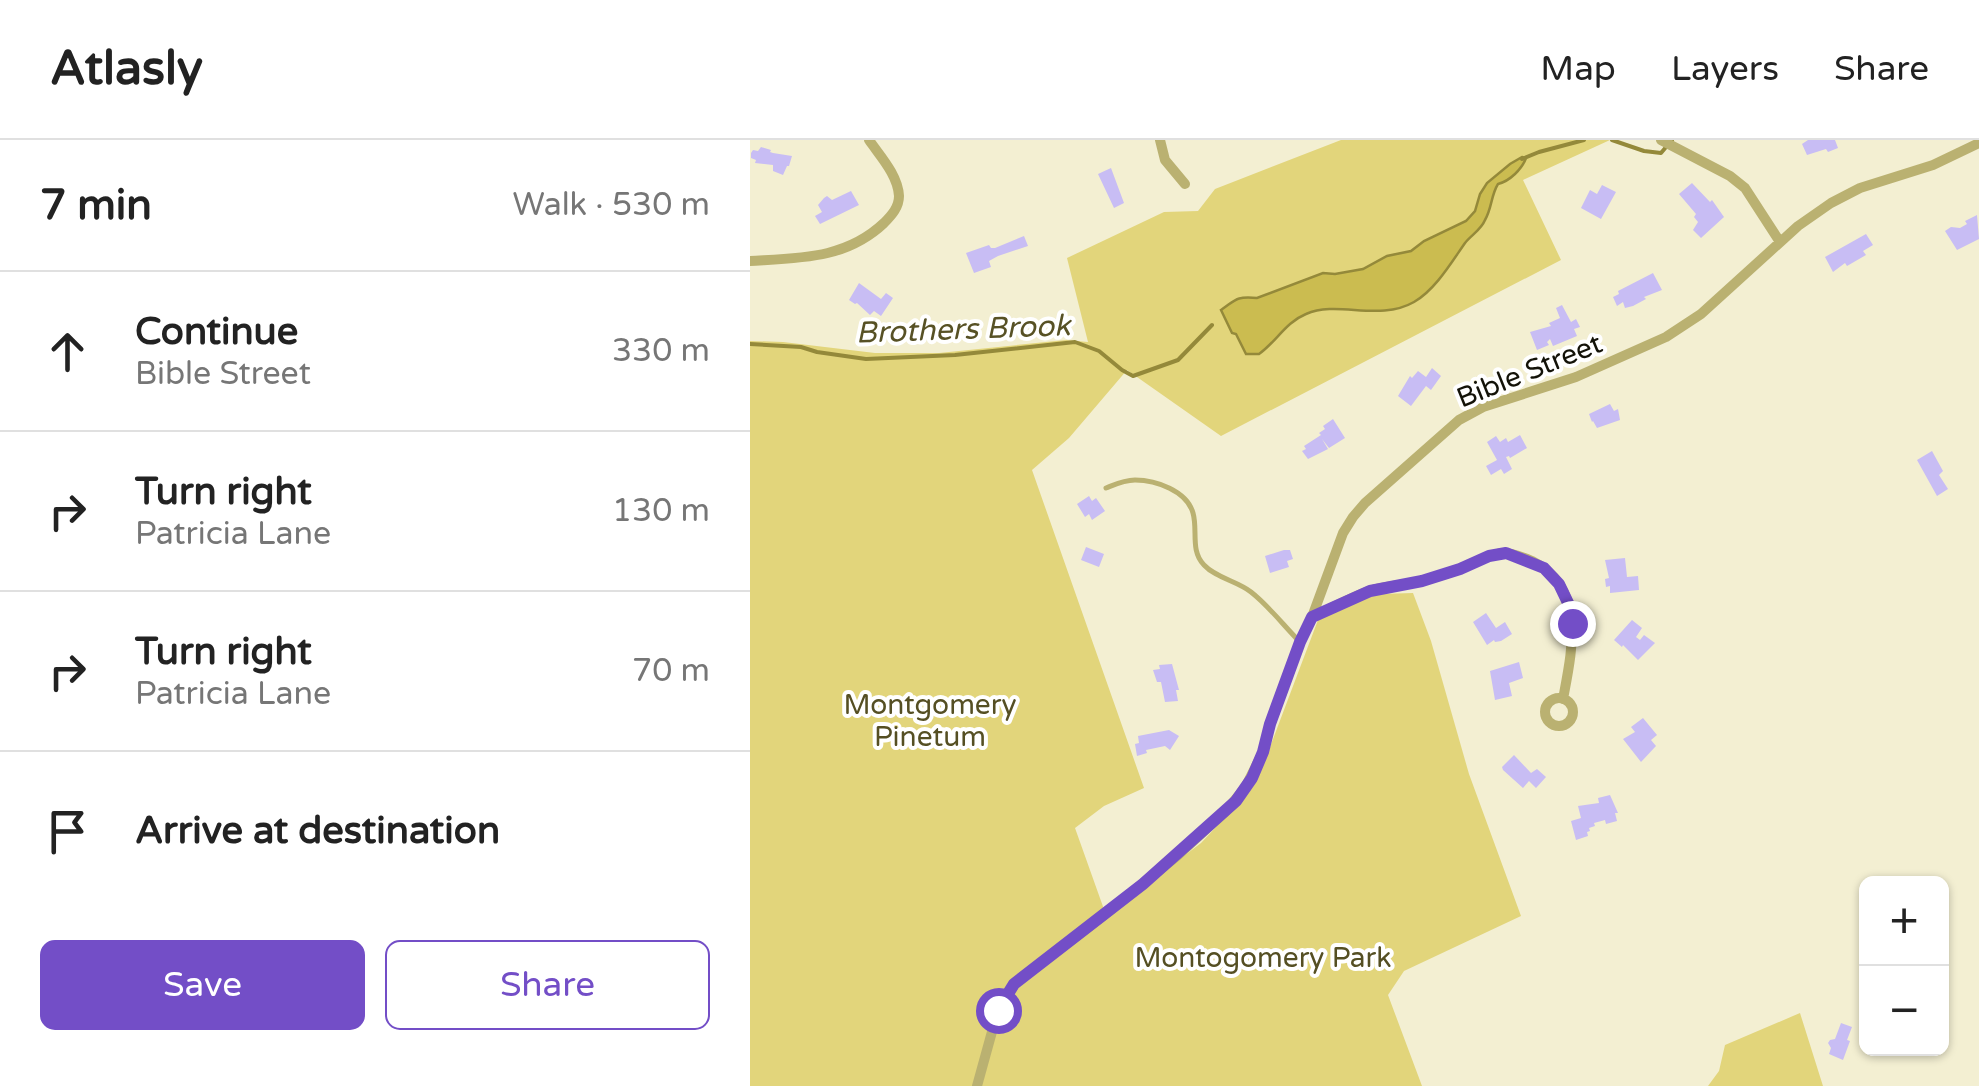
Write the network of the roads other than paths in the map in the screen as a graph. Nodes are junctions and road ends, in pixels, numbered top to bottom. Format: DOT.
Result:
graph roads {
  1 [pos="869,140"];
  2 [pos="1160,140"];
  3 [pos="1661,140"];
  4 [pos="1979,143"];
  5 [pos="1185,184"];
  6 [pos="1780,242"];
  7 [pos="750,261"];
  8 [pos="1106,488"];
  9 [pos="1312,617"];
  10 [pos="1300,642"];
  11 [pos="1563,700"];
  12 [pos="977,1086"];
  1 -- 7 [label="street"];
  2 -- 5 [label="street"];
  3 -- 6 [label="street"];
  4 -- 6 [label="street, Bible Street"];
  6 -- 9 [label="street, Bible Street"];
  8 -- 10 [label="lane"];
  9 -- 10 [label="street, Bible Street"];
  9 -- 11 [label="street"];
  10 -- 12 [label="street, Bible Street"];
}
